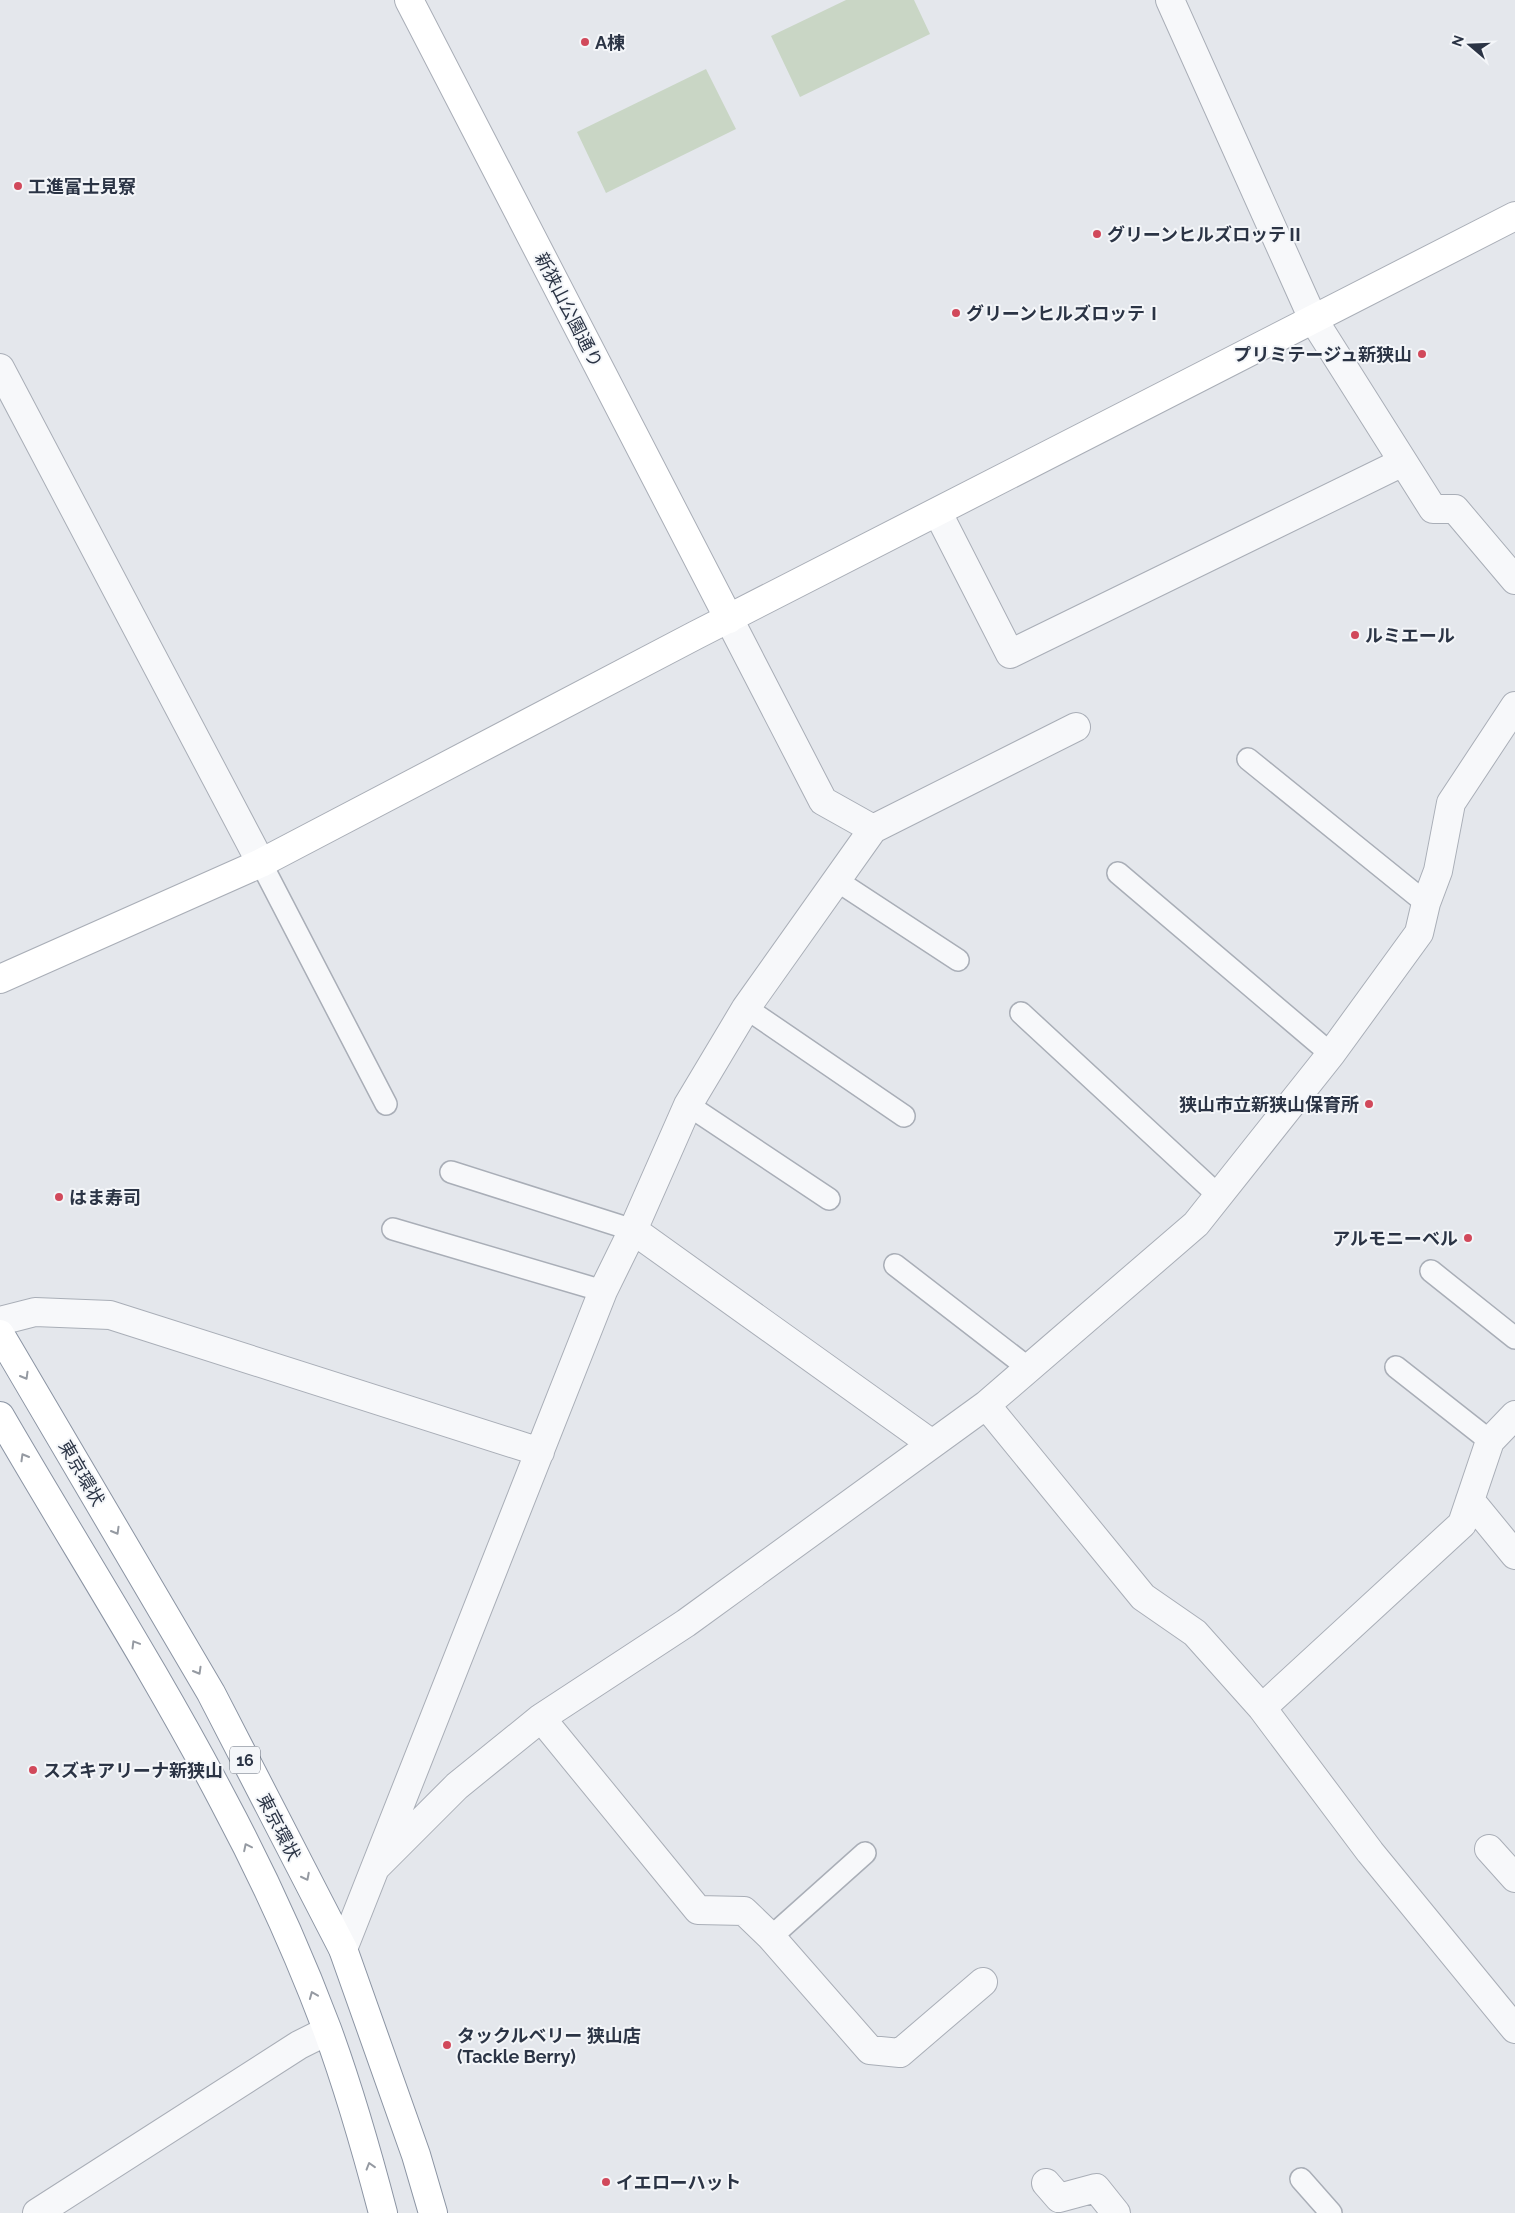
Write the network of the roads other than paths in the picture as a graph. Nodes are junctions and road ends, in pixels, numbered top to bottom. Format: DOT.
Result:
graph roads {
  1 [pos="409,0"];
  2 [pos="1170,0"];
  3 [pos="1515,216"];
  4 [pos="1313,319"];
  5 [pos="0,368"];
  6 [pos="1403,462"];
  7 [pos="938,513"];
  8 [pos="1515,580"];
  9 [pos="729,619"];
  10 [pos="1515,706"];
  11 [pos="1076,728"];
  12 [pos="1248,759"];
  13 [pos="873,829"];
  14 [pos="261,862"];
  15 [pos="1118,873"];
  16 [pos="836,880"];
  17 [pos="1426,903"];
  18 [pos="958,960"];
  19 [pos="0,979"];
  20 [pos="746,1008"];
  21 [pos="1021,1013"];
  22 [pos="1331,1054"];
  23 [pos="386,1104"];
  24 [pos="688,1104"];
  25 [pos="904,1116"];
  26 [pos="451,1172"];
  27 [pos="1219,1196"];
  28 [pos="830,1199"];
  29 [pos="393,1229"];
  30 [pos="633,1230"];
  31 [pos="895,1265"];
  32 [pos="1431,1271"];
  33 [pos="604,1291"];
  34 [pos="0,1321"];
  35 [pos="0,1334"];
  36 [pos="1515,1338"];
  37 [pos="1027,1367"];
  38 [pos="1396,1367"];
  39 [pos="986,1405"];
  40 [pos="1515,1414"];
  41 [pos="0,1416"];
  42 [pos="1490,1441"];
  43 [pos="932,1444"];
  44 [pos="540,1452"];
  45 [pos="1470,1500"];
  46 [pos="1515,1555"];
  47 [pos="1262,1708"];
  48 [pos="541,1718"];
  49 [pos="1490,1849"];
  50 [pos="865,1853"];
  51 [pos="377,1866"];
  52 [pos="1515,1878"];
  53 [pos="771,1937"];
  54 [pos="342,1949"];
  55 [pos="983,1982"];
  56 [pos="1515,2029"];
  57 [pos="327,2030"];
  58 [pos="1301,2179"];
  59 [pos="1046,2183"];
  60 [pos="37,2213"];
  61 [pos="383,2213"];
  62 [pos="433,2213"];
  63 [pos="1116,2213"];
  64 [pos="1331,2213"];
  1 -- 9 [label="main road, 新狭山公園通り"];
  2 -- 4 [label="street"];
  3 -- 4 [label="main road"];
  4 -- 6 [label="street"];
  4 -- 7 [label="main road"];
  5 -- 14 [label="street"];
  6 -- 7 [label="street"];
  6 -- 8 [label="street"];
  7 -- 9 [label="main road"];
  9 -- 13 [label="street"];
  9 -- 14 [label="main road"];
  10 -- 17 [label="street"];
  11 -- 13 [label="street"];
  12 -- 17 [label="lane"];
  13 -- 16 [label="street"];
  14 -- 19 [label="main road"];
  14 -- 23 [label="lane"];
  15 -- 22 [label="lane"];
  16 -- 18 [label="lane"];
  16 -- 20 [label="street"];
  17 -- 22 [label="street"];
  20 -- 24 [label="street"];
  20 -- 25 [label="lane"];
  21 -- 27 [label="lane"];
  22 -- 27 [label="street"];
  24 -- 28 [label="lane"];
  24 -- 30 [label="street"];
  26 -- 30 [label="lane"];
  27 -- 37 [label="street"];
  29 -- 33 [label="lane"];
  30 -- 33 [label="street"];
  30 -- 43 [label="street"];
  31 -- 37 [label="lane"];
  32 -- 36 [label="lane"];
  33 -- 44 [label="street"];
  34 -- 44 [label="street"];
  35 -- 54 [label="main road, 東京環状 / 16, one-way"];
  37 -- 39 [label="street"];
  38 -- 42 [label="lane"];
  39 -- 43 [label="street"];
  39 -- 47 [label="street"];
  40 -- 42 [label="street"];
  57 -- 41 [label="main road, 16, one-way"];
  42 -- 45 [label="street"];
  43 -- 48 [label="street"];
  44 -- 51 [label="street"];
  45 -- 46 [label="street"];
  45 -- 47 [label="street"];
  47 -- 56 [label="street"];
  48 -- 51 [label="street"];
  48 -- 53 [label="street"];
  49 -- 52 [label="street"];
  50 -- 53 [label="lane"];
  51 -- 54 [label="street"];
  53 -- 55 [label="street"];
  54 -- 62 [label="main road, 東京環状 / 16"];
  57 -- 60 [label="street"];
  61 -- 57 [label="main road, 16, one-way"];
  58 -- 64 [label="lane"];
  59 -- 63 [label="street"];
}
